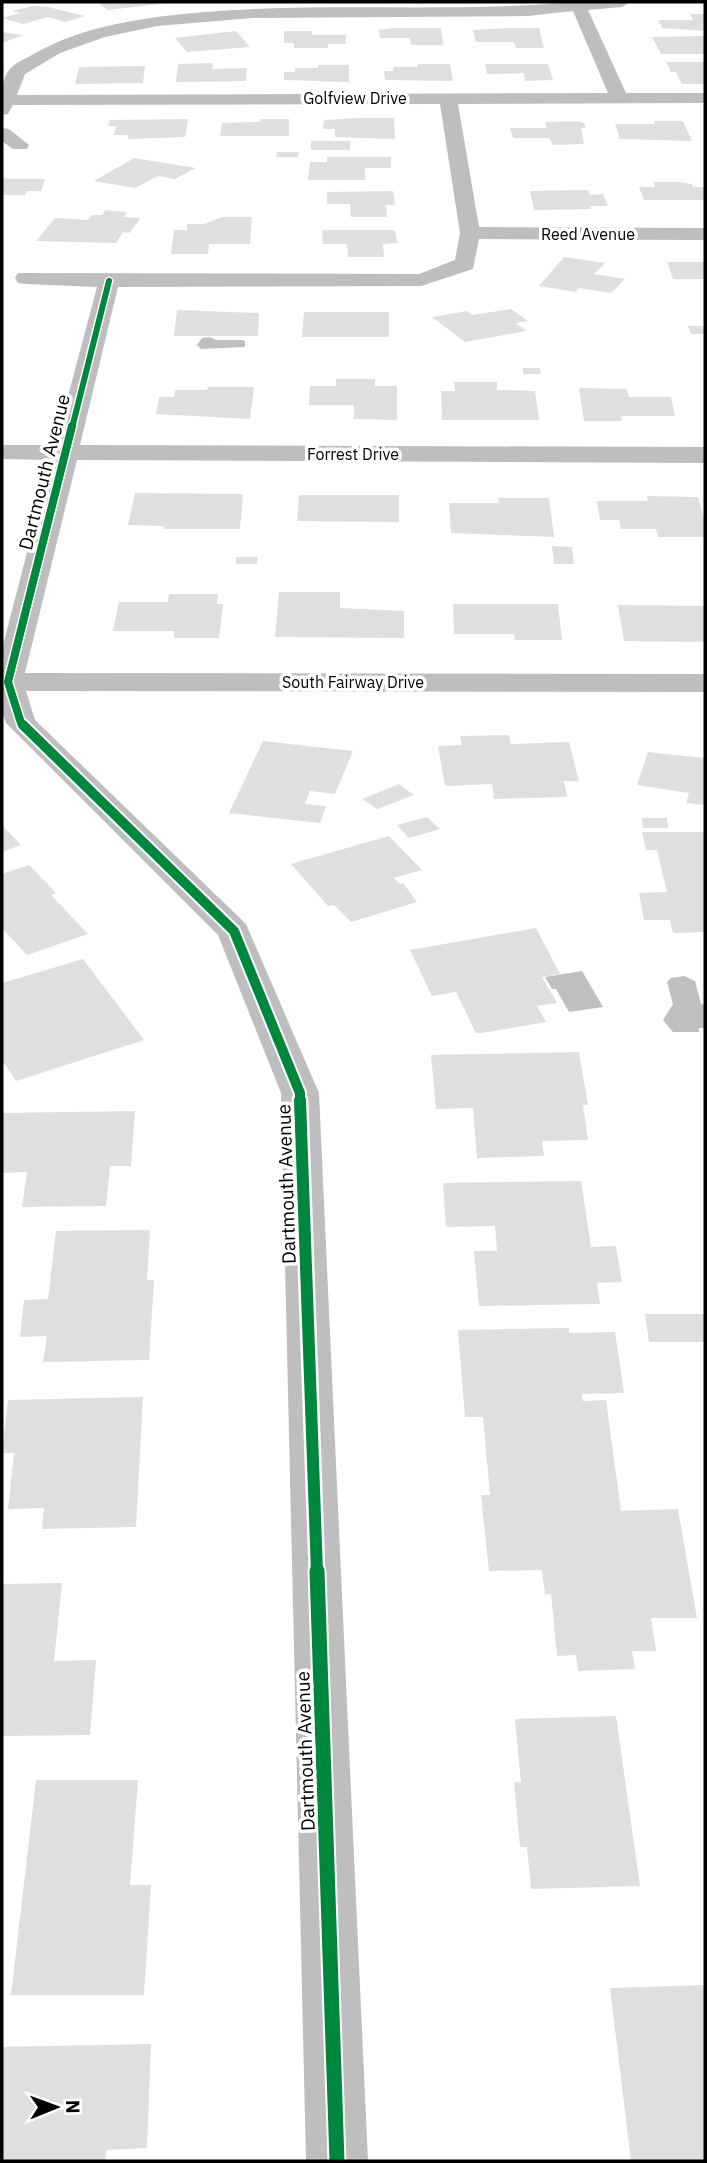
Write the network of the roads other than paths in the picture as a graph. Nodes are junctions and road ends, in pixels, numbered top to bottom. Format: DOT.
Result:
graph roads {
  1 [pos="622,2"];
  2 [pos="579,8"];
  3 [pos="619,97"];
  4 [pos="448,98"];
  5 [pos="705,98"];
  6 [pos="4,105"];
  7 [pos="2,133"];
  8 [pos="20,145"];
  9 [pos="470,233"];
  10 [pos="705,234"];
  11 [pos="26,278"];
  12 [pos="109,281"];
  13 [pos="2,452"];
  14 [pos="68,452"];
  15 [pos="705,455"];
  16 [pos="5,682"];
  17 [pos="705,682"];
  18 [pos="337,2161"];
  1 -- 2 [label="street"];
  2 -- 3 [label="street"];
  2 -- 6 [label="street"];
  3 -- 4 [label="street, Golfview Drive"];
  3 -- 5 [label="street, Golfview Drive"];
  4 -- 6 [label="street, Golfview Drive"];
  4 -- 9 [label="street"];
  7 -- 8 [label="street"];
  9 -- 10 [label="street, Reed Avenue"];
  9 -- 12 [label="street"];
  11 -- 12 [label="street"];
  12 -- 14 [label="street, Dartmouth Avenue"];
  13 -- 14 [label="street, Forrest Drive"];
  14 -- 15 [label="street, Forrest Drive"];
  14 -- 16 [label="street, Dartmouth Avenue"];
  16 -- 17 [label="street, South Fairway Drive"];
  16 -- 18 [label="street, Dartmouth Avenue"];
}
